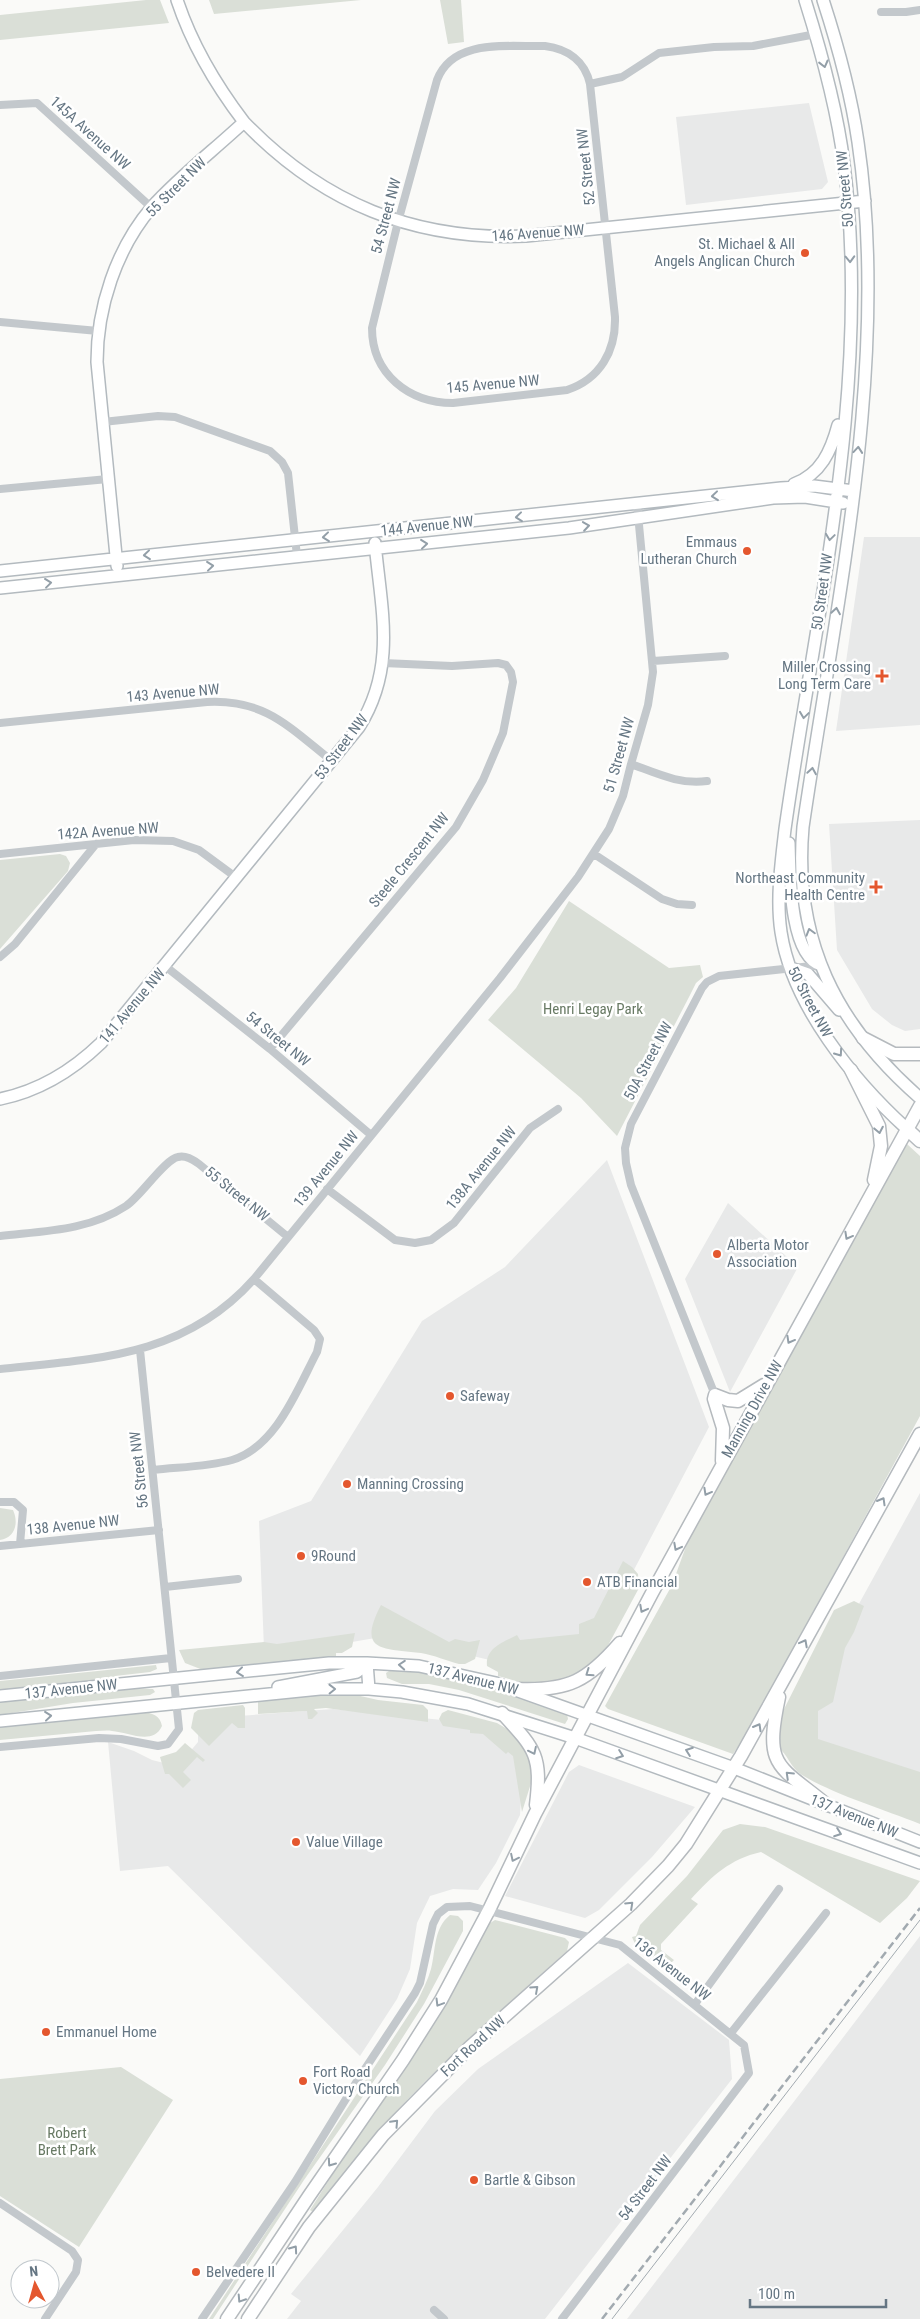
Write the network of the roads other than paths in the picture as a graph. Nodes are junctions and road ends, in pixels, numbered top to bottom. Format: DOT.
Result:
graph roads {
  1 [pos="178,0"];
  2 [pos="806,0"];
  3 [pos="823,0"];
  4 [pos="920,10"];
  5 [pos="882,12"];
  6 [pos="816,34"];
  7 [pos="588,74"];
  8 [pos="590,84"];
  9 [pos="0,105"];
  10 [pos="244,122"];
  11 [pos="865,201"];
  12 [pos="847,203"];
  13 [pos="152,208"];
  14 [pos="398,222"];
  15 [pos="606,228"];
  16 [pos="0,322"];
  17 [pos="98,332"];
  18 [pos="603,364"];
  19 [pos="386,373"];
  20 [pos="846,392"];
  21 [pos="103,422"];
  22 [pos="108,479"];
  23 [pos="781,488"];
  24 [pos="837,488"];
  25 [pos="0,489"];
  26 [pos="854,491"];
  27 [pos="836,502"];
  28 [pos="637,504"];
  29 [pos="852,504"];
  30 [pos="638,518"];
  31 [pos="374,532"];
  32 [pos="295,540"];
  33 [pos="376,549"];
  34 [pos="297,556"];
  35 [pos="116,558"];
  36 [pos="0,571"];
  37 [pos="118,575"];
  38 [pos="0,588"];
  39 [pos="725,656"];
  40 [pos="654,662"];
  41 [pos="383,663"];
  42 [pos="0,723"];
  43 [pos="332,761"];
  44 [pos="631,764"];
  45 [pos="707,781"];
  46 [pos="785,830"];
  47 [pos="96,844"];
  48 [pos="0,854"];
  49 [pos="594,854"];
  50 [pos="237,878"];
  51 [pos="692,905"];
  52 [pos="0,957"];
  53 [pos="821,965"];
  54 [pos="165,966"];
  55 [pos="791,968"];
  56 [pos="500,978"];
  57 [pos="861,1035"];
  58 [pos="270,1049"];
  59 [pos="920,1054"];
  60 [pos="851,1070"];
  61 [pos="920,1098"];
  62 [pos="0,1099"];
  63 [pos="920,1106"];
  64 [pos="558,1109"];
  65 [pos="907,1129"];
  66 [pos="371,1135"];
  67 [pos="920,1141"];
  68 [pos="327,1189"];
  69 [pos="871,1193"];
  70 [pos="0,1236"];
  71 [pos="288,1236"];
  72 [pos="254,1280"];
  73 [pos="140,1350"];
  74 [pos="0,1368"];
  75 [pos="766,1384"];
  76 [pos="715,1395"];
  77 [pos="920,1434"];
  78 [pos="722,1463"];
  79 [pos="153,1470"];
  80 [pos="0,1502"];
  81 [pos="159,1530"];
  82 [pos="20,1544"];
  83 [pos="0,1546"];
  84 [pos="238,1579"];
  85 [pos="165,1587"];
  86 [pos="634,1626"];
  87 [pos="171,1658"];
  88 [pos="367,1663"];
  89 [pos="0,1676"];
  90 [pos="174,1679"];
  91 [pos="781,1686"];
  92 [pos="369,1689"];
  93 [pos="518,1689"];
  94 [pos="0,1696"];
  95 [pos="230,1697"];
  96 [pos="176,1703"];
  97 [pos="502,1714"];
  98 [pos="587,1714"];
  99 [pos="0,1721"];
  100 [pos="574,1738"];
  101 [pos="0,1747"];
  102 [pos="734,1768"];
  103 [pos="720,1792"];
  104 [pos="828,1805"];
  105 [pos="534,1814"];
  106 [pos="920,1842"];
  107 [pos="920,1863"];
  108 [pos="779,1889"];
  109 [pos="489,1910"];
  110 [pos="826,1913"];
  111 [pos="594,1937"];
  112 [pos="695,2004"];
  113 [pos="731,2033"];
  114 [pos="749,2073"];
  115 [pos="0,2203"];
  116 [pos="295,2216"];
  117 [pos="310,2227"];
  118 [pos="434,2310"];
  119 [pos="44,2319"];
  120 [pos="202,2319"];
  121 [pos="228,2319"];
  122 [pos="248,2319"];
  123 [pos="444,2319"];
  124 [pos="562,2319"];
  1 -- 10 [label="main road"];
  2 -- 6 [label="main road, 50 Street NW"];
  3 -- 11 [label="main road, 50 Street NW"];
  4 -- 5 [label="street"];
  6 -- 8 [label="street"];
  6 -- 12 [label="main road, 50 Street NW, one-way"];
  7 -- 8 [label="street, 52 Street NW"];
  7 -- 14 [label="street, 54 Street NW"];
  8 -- 15 [label="street, 52 Street NW"];
  9 -- 13 [label="street, 145A Avenue NW"];
  10 -- 13 [label="main road, 55 Street NW"];
  10 -- 14 [label="main road, 146 Avenue NW"];
  11 -- 12 [label="main road, 146 Avenue NW"];
  26 -- 11 [label="main road, 50 Street NW, one-way"];
  12 -- 15 [label="main road, 146 Avenue NW"];
  12 -- 20 [label="main road, 50 Street NW, one-way"];
  13 -- 17 [label="main road, 55 Street NW"];
  14 -- 15 [label="main road, 146 Avenue NW"];
  14 -- 19 [label="street, 54 Street NW"];
  15 -- 18 [label="street, 52 Street NW"];
  16 -- 17 [label="street"];
  17 -- 21 [label="main road, 55 Street NW"];
  18 -- 19 [label="street, 145 Avenue NW"];
  20 -- 23 [label="main road"];
  20 -- 24 [label="main road, 50 Street NW"];
  21 -- 22 [label="main road, 55 Street NW"];
  21 -- 32 [label="street"];
  22 -- 25 [label="street"];
  22 -- 35 [label="main road, 55 Street NW"];
  23 -- 24 [label="main road, 144 Avenue NW"];
  23 -- 28 [label="main road, 144 Avenue NW, one-way"];
  24 -- 26 [label="main road, 144 Avenue NW"];
  24 -- 27 [label="main road, 50 Street NW"];
  26 -- 29 [label="main road, 50 Street NW"];
  27 -- 29 [label="main road, 144 Avenue NW"];
  27 -- 30 [label="main road, 144 Avenue NW"];
  27 -- 46 [label="main road, 50 Street NW, one-way"];
  28 -- 30 [label="street, 51 Street NW"];
  28 -- 31 [label="main road, 144 Avenue NW, one-way"];
  53 -- 29 [label="main road, 50 Street NW, one-way"];
  33 -- 30 [label="main road, 144 Avenue NW, one-way"];
  30 -- 40 [label="street, 51 Street NW"];
  31 -- 32 [label="main road, 144 Avenue NW, one-way"];
  31 -- 33 [label="main road, 53 Street NW"];
  32 -- 34 [label="street"];
  32 -- 35 [label="main road, 144 Avenue NW, one-way"];
  33 -- 34 [label="main road, 144 Avenue NW"];
  33 -- 41 [label="main road, 53 Street NW"];
  37 -- 34 [label="main road, 144 Avenue NW, one-way"];
  35 -- 36 [label="main road, 144 Avenue NW"];
  35 -- 37 [label="main road, 55 Street NW"];
  38 -- 37 [label="main road, 144 Avenue NW, one-way"];
  39 -- 40 [label="street"];
  40 -- 44 [label="street, 51 Street NW"];
  41 -- 43 [label="main road, 53 Street NW"];
  41 -- 58 [label="street, Steele Crescent NW"];
  42 -- 43 [label="street, 143 Avenue NW"];
  43 -- 50 [label="main road, 53 Street NW"];
  44 -- 45 [label="street"];
  44 -- 49 [label="street, 51 Street NW"];
  46 -- 53 [label="main road"];
  46 -- 55 [label="main road, 50 Street NW"];
  47 -- 48 [label="street, 142A Avenue NW"];
  47 -- 50 [label="street, 142A Avenue NW"];
  47 -- 52 [label="street"];
  49 -- 51 [label="street"];
  49 -- 56 [label="street, 51 Street NW"];
  50 -- 54 [label="main road, 141 Avenue NW"];
  53 -- 55 [label="street"];
  53 -- 57 [label="main road, 50 Street NW"];
  54 -- 58 [label="street, 54 Street NW"];
  54 -- 62 [label="main road, 141 Avenue NW"];
  55 -- 57 [label="main road"];
  55 -- 60 [label="main road, 50 Street NW, one-way"];
  55 -- 76 [label="street, 50A Street NW"];
  56 -- 66 [label="street, 139 Avenue NW"];
  57 -- 59 [label="main road"];
  57 -- 61 [label="main road, 50 Street NW"];
  58 -- 66 [label="street, 54 Street NW"];
  60 -- 65 [label="main road, 50 Street NW"];
  60 -- 69 [label="main road, one-way"];
  63 -- 65 [label="main road, Manning Drive NW"];
  64 -- 68 [label="street, 138A Avenue NW"];
  65 -- 67 [label="main road, 50 Street NW"];
  65 -- 69 [label="main road, Manning Drive NW"];
  66 -- 68 [label="street, 139 Avenue NW"];
  68 -- 71 [label="street, 139 Avenue NW"];
  69 -- 75 [label="main road, Manning Drive NW, one-way"];
  70 -- 71 [label="street, 55 Street NW"];
  71 -- 72 [label="street, 139 Avenue NW"];
  72 -- 73 [label="street, 139 Avenue NW"];
  72 -- 79 [label="street"];
  73 -- 74 [label="street, 139 Avenue NW"];
  73 -- 79 [label="street, 56 Street NW"];
  75 -- 76 [label="main road"];
  75 -- 78 [label="main road, Manning Drive NW"];
  76 -- 78 [label="main road"];
  91 -- 77 [label="main road, one-way"];
  78 -- 86 [label="main road, Manning Drive NW, one-way"];
  79 -- 81 [label="street, 56 Street NW"];
  80 -- 82 [label="street, 138 Avenue NW"];
  81 -- 82 [label="street, 138 Avenue NW"];
  81 -- 85 [label="street, 56 Street NW"];
  82 -- 83 [label="street, 138 Avenue NW"];
  84 -- 85 [label="street"];
  85 -- 87 [label="street, 56 Street NW"];
  86 -- 93 [label="main road, one-way"];
  86 -- 98 [label="main road, Manning Drive NW"];
  87 -- 89 [label="street, 137 Avenue NW"];
  87 -- 90 [label="street, 56 Street NW"];
  88 -- 90 [label="main road, 137 Avenue NW, one-way"];
  88 -- 92 [label="main road"];
  93 -- 88 [label="main road, 137 Avenue NW, one-way"];
  88 -- 95 [label="main road"];
  90 -- 94 [label="main road, 137 Avenue NW"];
  90 -- 96 [label="street, 56 Street NW"];
  102 -- 91 [label="main road, one-way"];
  104 -- 91 [label="main road, one-way"];
  95 -- 92 [label="main road, 137 Avenue NW, one-way"];
  92 -- 97 [label="main road, 137 Avenue NW"];
  93 -- 98 [label="main road, 137 Avenue NW"];
  95 -- 96 [label="main road, 137 Avenue NW"];
  99 -- 96 [label="main road, 137 Avenue NW, one-way"];
  96 -- 101 [label="street"];
  97 -- 100 [label="main road, 137 Avenue NW"];
  97 -- 105 [label="main road, one-way"];
  98 -- 100 [label="main road"];
  102 -- 98 [label="main road, 137 Avenue NW, one-way"];
  100 -- 103 [label="main road, 137 Avenue NW, one-way"];
  100 -- 105 [label="main road"];
  102 -- 103 [label="main road"];
  102 -- 104 [label="main road, 137 Avenue NW"];
  103 -- 107 [label="main road, 137 Avenue NW, one-way"];
  111 -- 103 [label="main road, Fort Road NW, one-way"];
  104 -- 106 [label="main road, 137 Avenue NW"];
  105 -- 109 [label="main road, one-way"];
  108 -- 112 [label="street"];
  109 -- 111 [label="street, 136 Avenue NW"];
  109 -- 116 [label="main road, one-way"];
  109 -- 120 [label="street"];
  110 -- 113 [label="street"];
  111 -- 112 [label="street, 136 Avenue NW"];
  117 -- 111 [label="main road, Fort Road NW, one-way"];
  112 -- 113 [label="street, 136 Avenue NW"];
  113 -- 114 [label="street, 136 Avenue NW"];
  114 -- 124 [label="street, 54 Street NW"];
  115 -- 119 [label="street"];
  116 -- 117 [label="main road"];
  116 -- 121 [label="main road, one-way"];
  122 -- 117 [label="main road, Fort Road NW, one-way"];
  118 -- 123 [label="street"];
}
